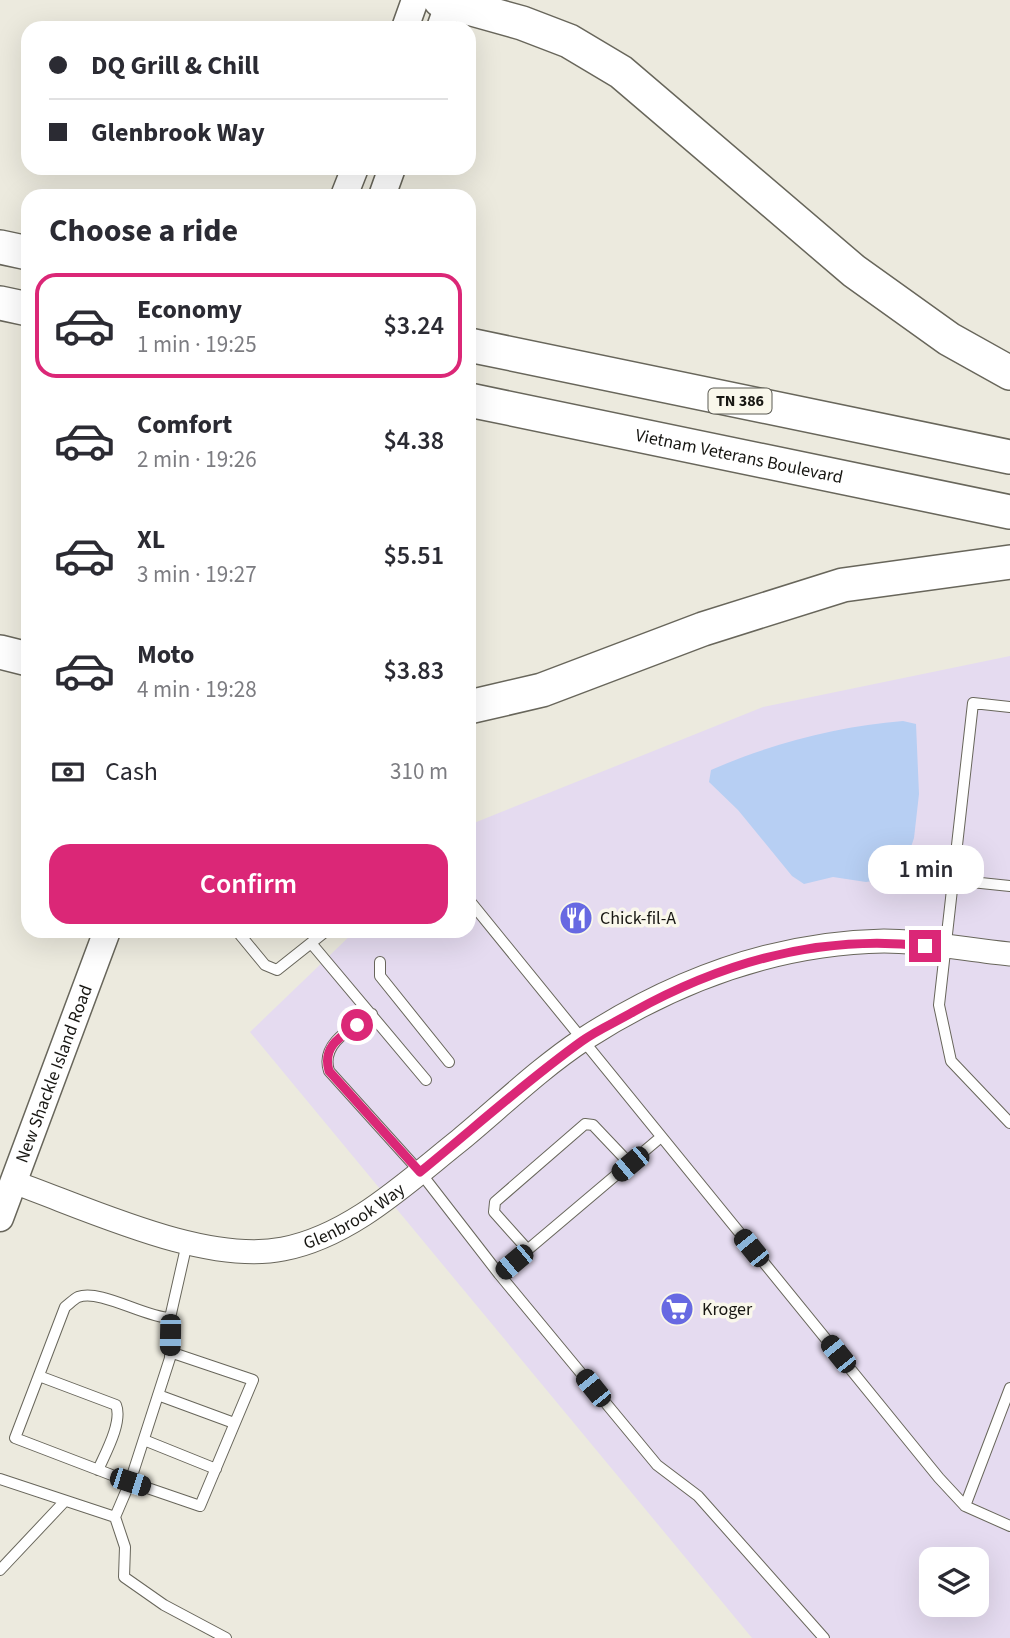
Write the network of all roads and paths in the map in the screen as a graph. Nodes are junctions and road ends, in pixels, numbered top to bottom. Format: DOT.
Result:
graph roads {
  1 [pos="415,0"];
  2 [pos="445,8"];
  3 [pos="512,12"];
  4 [pos="408,21"];
  5 [pos="0,247"];
  6 [pos="21,252"];
  7 [pos="0,303"];
  8 [pos="21,308"];
  9 [pos="476,346"];
  10 [pos="1010,373"];
  11 [pos="476,401"];
  12 [pos="1010,457"];
  13 [pos="1010,512"];
  14 [pos="1010,562"];
  15 [pos="0,652"];
  16 [pos="21,657"];
  17 [pos="476,705"];
  18 [pos="1010,707"];
  19 [pos="952,880"];
  20 [pos="1010,886"];
  21 [pos="476,909"];
  22 [pos="104,938"];
  23 [pos="243,938"];
  24 [pos="317,938"];
  25 [pos="311,943"];
  26 [pos="944,948"];
  27 [pos="1010,954"];
  28 [pos="380,962"];
  29 [pos="372,1014"];
  30 [pos="583,1040"];
  31 [pos="449,1062"];
  32 [pos="426,1080"];
  33 [pos="1010,1123"];
  34 [pos="661,1137"];
  35 [pos="630,1164"];
  36 [pos="420,1172"];
  37 [pos="13,1182"];
  38 [pos="0,1218"];
  39 [pos="187,1242"];
  40 [pos="528,1250"];
  41 [pos="499,1274"];
  42 [pos="170,1318"];
  43 [pos="170,1352"];
  44 [pos="39,1376"];
  45 [pos="1010,1388"];
  46 [pos="158,1395"];
  47 [pos="234,1423"];
  48 [pos="144,1440"];
  49 [pos="216,1469"];
  50 [pos="98,1470"];
  51 [pos="0,1479"];
  52 [pos="130,1482"];
  53 [pos="64,1503"];
  54 [pos="965,1506"];
  55 [pos="115,1517"];
  56 [pos="1010,1526"];
  57 [pos="0,1570"];
  58 [pos="226,1638"];
  59 [pos="824,1638"];
  1 -- 4 [label="main road"];
  2 -- 3 [label="highway"];
  3 -- 10 [label="highway"];
  5 -- 6 [label="highway"];
  7 -- 8 [label="highway"];
  9 -- 12 [label="highway, TN 386"];
  11 -- 13 [label="highway, Vietnam Veterans Boulevard"];
  14 -- 17 [label="highway"];
  15 -- 16 [label="highway"];
  18 -- 19 [label="lane"];
  19 -- 20 [label="lane"];
  19 -- 26 [label="lane"];
  21 -- 30 [label="lane"];
  22 -- 37 [label="main road, New Shackle Island Road"];
  23 -- 25 [label="lane"];
  24 -- 25 [label="lane"];
  25 -- 29 [label="lane"];
  26 -- 27 [label="street, Glenbrook Way"];
  26 -- 30 [label="street, Glenbrook Way"];
  26 -- 33 [label="lane"];
  28 -- 31 [label="lane"];
  29 -- 32 [label="lane"];
  29 -- 36 [label="lane"];
  30 -- 34 [label="lane"];
  30 -- 36 [label="street, Glenbrook Way"];
  34 -- 35 [label="lane"];
  34 -- 54 [label="lane"];
  35 -- 40 [label="lane"];
  35 -- 40 [label="lane"];
  36 -- 39 [label="street, Glenbrook Way"];
  36 -- 41 [label="lane"];
  37 -- 38 [label="main road, New Shackle Island Road"];
  37 -- 39 [label="street, Glenbrook Way"];
  39 -- 42 [label="lane"];
  40 -- 41 [label="lane"];
  41 -- 59 [label="lane"];
  42 -- 43 [label="lane"];
  42 -- 44 [label="lane"];
  43 -- 46 [label="lane"];
  43 -- 47 [label="lane"];
  44 -- 50 [label="lane"];
  44 -- 50 [label="lane"];
  45 -- 54 [label="lane"];
  46 -- 47 [label="lane"];
  46 -- 48 [label="lane"];
  47 -- 49 [label="lane"];
  48 -- 49 [label="lane"];
  48 -- 52 [label="lane"];
  49 -- 52 [label="lane"];
  50 -- 52 [label="lane"];
  51 -- 53 [label="lane"];
  52 -- 55 [label="lane"];
  53 -- 55 [label="lane"];
  53 -- 57 [label="lane"];
  54 -- 56 [label="lane"];
  55 -- 58 [label="lane"];
}
